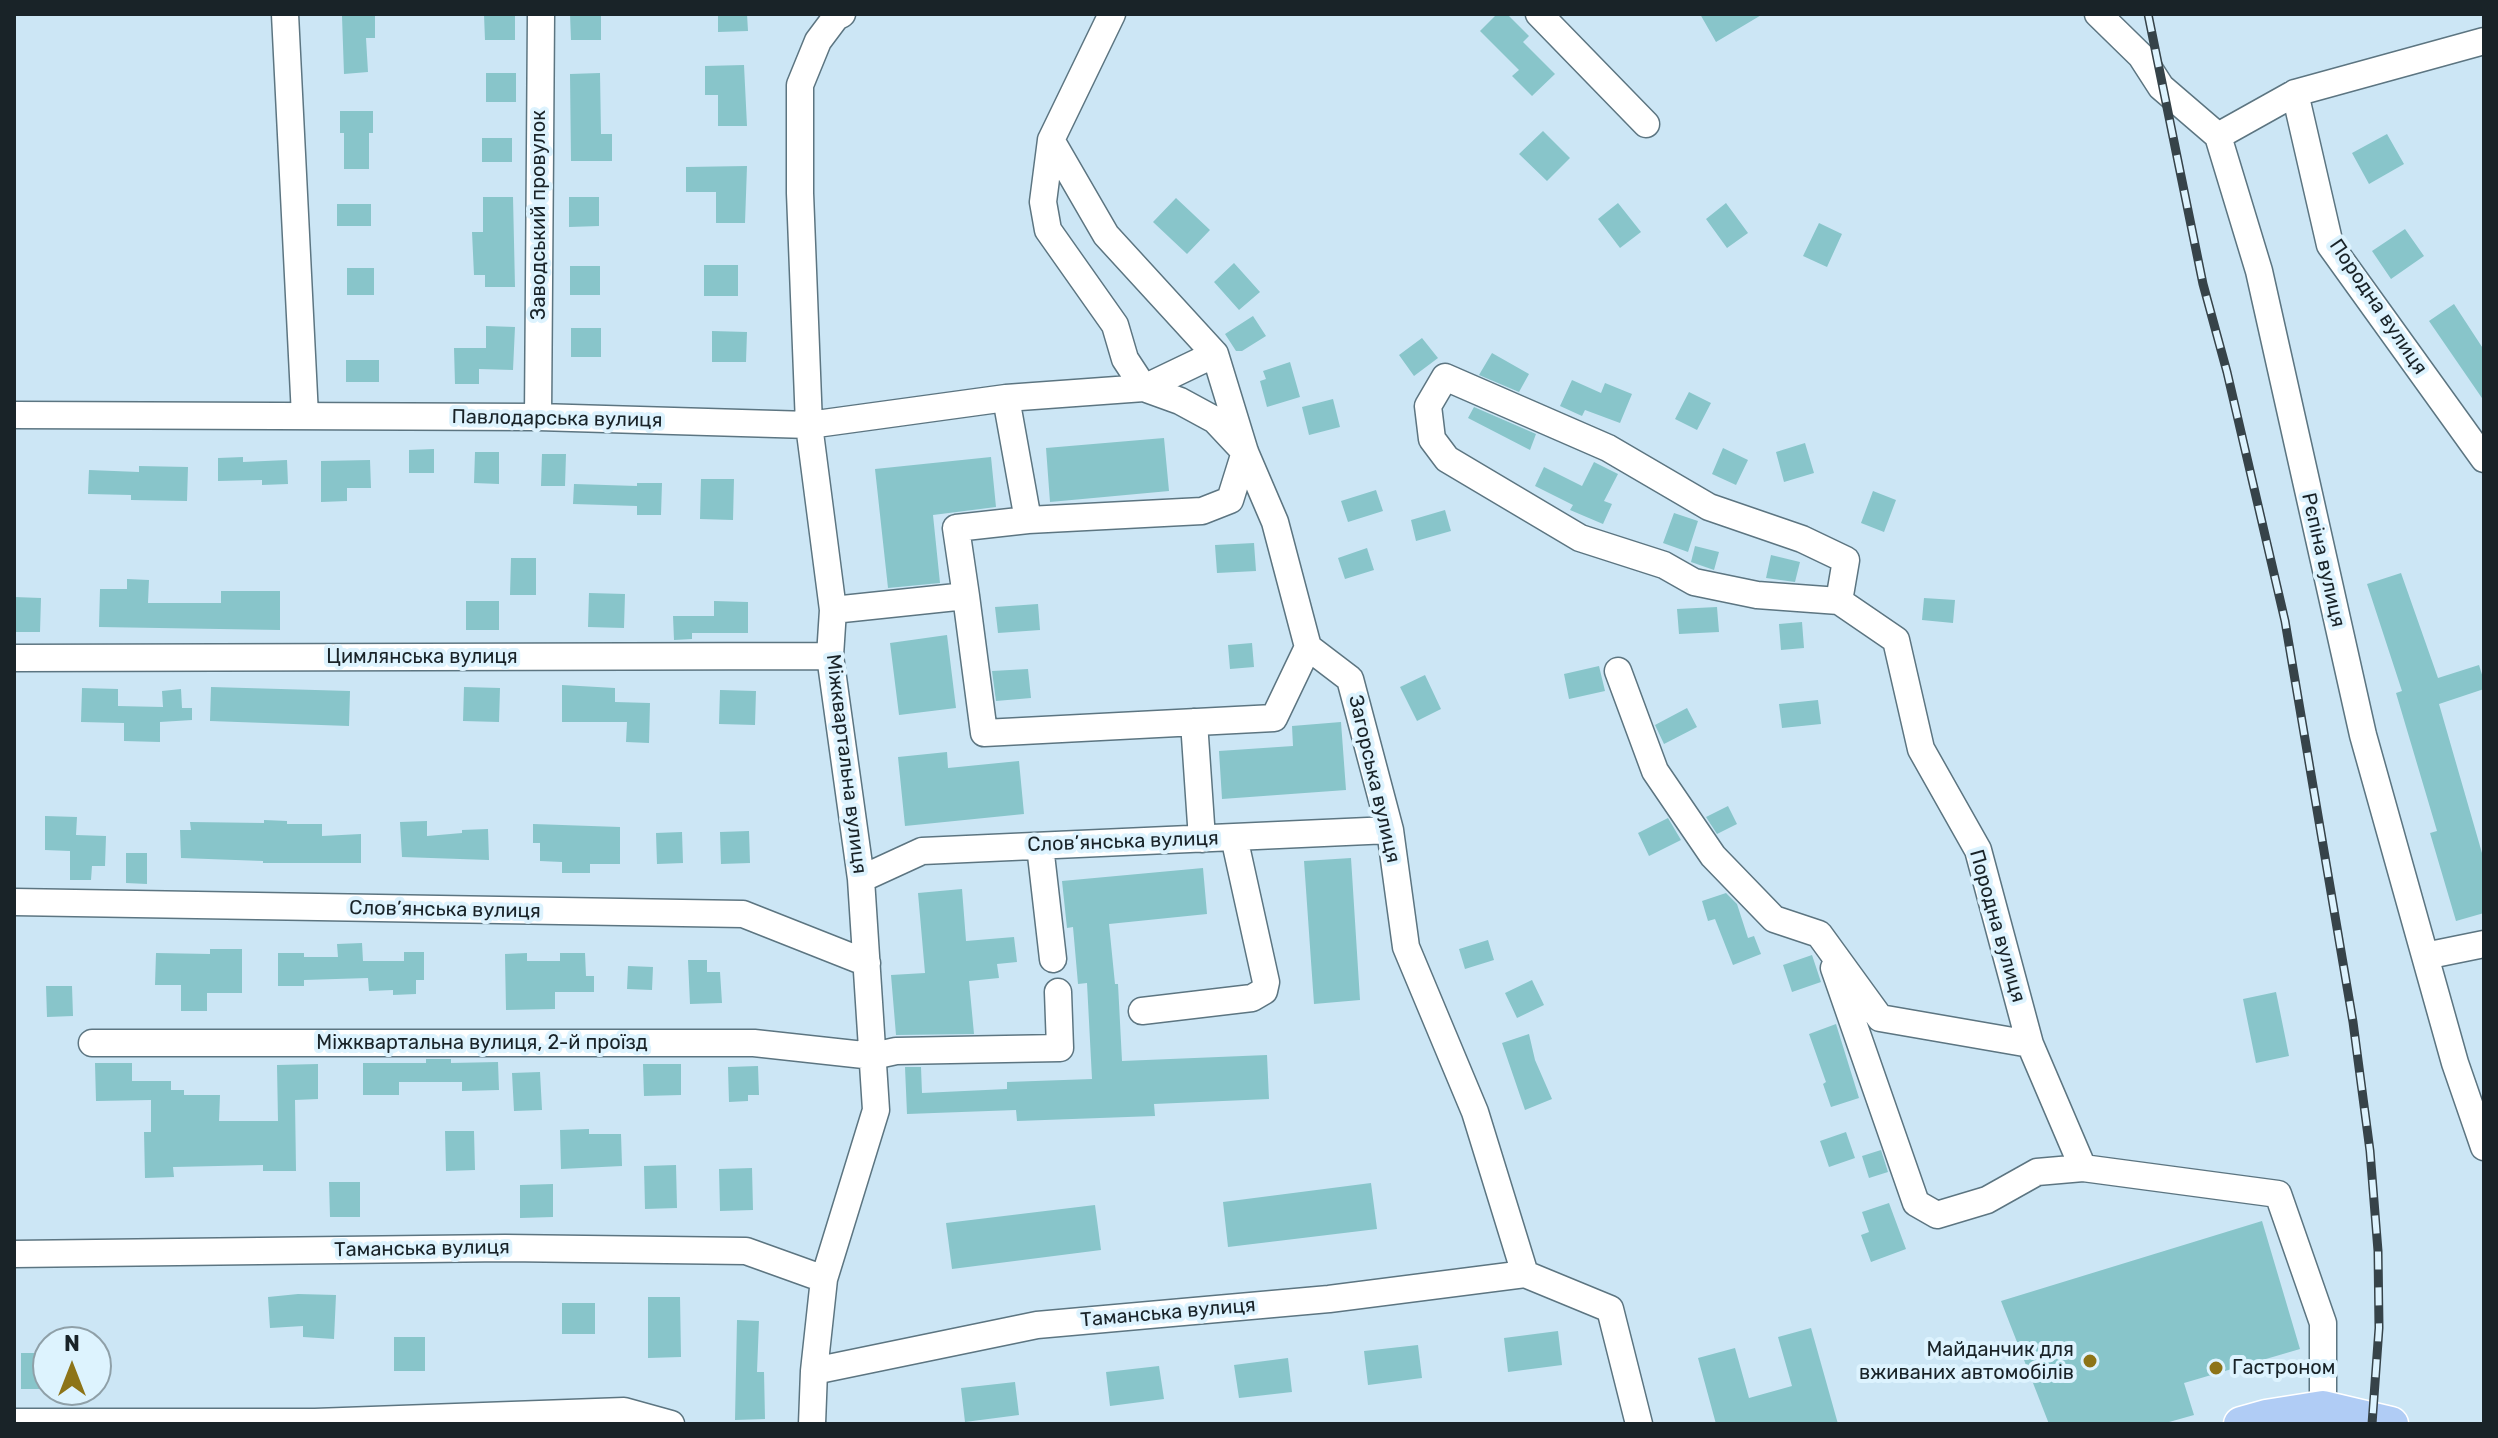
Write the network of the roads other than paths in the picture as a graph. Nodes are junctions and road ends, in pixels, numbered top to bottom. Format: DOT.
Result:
graph roads {
  1 [pos="285,14"];
  2 [pos="541,14"];
  3 [pos="842,14"];
  4 [pos="1112,14"];
  5 [pos="1539,14"];
  6 [pos="2098,14"];
  7 [pos="2484,41"];
  8 [pos="2295,93"];
  9 [pos="1646,124"];
  10 [pos="2218,136"];
  11 [pos="1051,140"];
  12 [pos="1215,354"];
  13 [pos="1144,388"];
  14 [pos="1006,398"];
  15 [pos="14,415"];
  16 [pos="305,416"];
  17 [pos="538,417"];
  18 [pos="809,425"];
  19 [pos="2476,431"];
  20 [pos="1245,452"];
  21 [pos="2484,459"];
  22 [pos="1028,520"];
  23 [pos="966,596"];
  24 [pos="1839,601"];
  25 [pos="833,610"];
  26 [pos="1308,647"];
  27 [pos="830,656"];
  28 [pos="14,658"];
  29 [pos="1618,671"];
  30 [pos="1194,722"];
  31 [pos="1390,830"];
  32 [pos="1234,837"];
  33 [pos="1202,839"];
  34 [pos="1040,846"];
  35 [pos="861,879"];
  36 [pos="14,902"];
  37 [pos="1819,934"];
  38 [pos="2484,944"];
  39 [pos="2425,956"];
  40 [pos="1053,959"];
  41 [pos="867,963"];
  42 [pos="1058,992"];
  43 [pos="1142,1011"];
  44 [pos="92,1043"];
  45 [pos="2030,1044"];
  46 [pos="873,1056"];
  47 [pos="2484,1147"];
  48 [pos="2083,1168"];
  49 [pos="14,1254"];
  50 [pos="1525,1274"];
  51 [pos="824,1279"];
  52 [pos="814,1371"];
  53 [pos="2323,1408"];
  54 [pos="14,1422"];
  55 [pos="671,1424"];
  56 [pos="812,1424"];
  57 [pos="1639,1424"];
  58 [pos="2241,1424"];
  59 [pos="2391,1424"];
  1 -- 16 [label="street"];
  2 -- 17 [label="street, Заводський провулок"];
  3 -- 18 [label="street, Міжквартальна вулиця"];
  4 -- 11 [label="street"];
  5 -- 9 [label="street"];
  6 -- 10 [label="street"];
  7 -- 8 [label="street"];
  8 -- 10 [label="street"];
  8 -- 19 [label="street, Породна вулиця"];
  10 -- 39 [label="street, Рєпіна вулиця"];
  11 -- 12 [label="street"];
  11 -- 13 [label="street"];
  12 -- 13 [label="street"];
  12 -- 20 [label="street"];
  13 -- 14 [label="street, Павлодарська вулиця"];
  13 -- 20 [label="street"];
  14 -- 18 [label="street, Павлодарська вулиця"];
  14 -- 22 [label="street"];
  15 -- 16 [label="street, Павлодарська вулиця"];
  16 -- 17 [label="street, Павлодарська вулиця"];
  17 -- 18 [label="street, Павлодарська вулиця"];
  18 -- 25 [label="street, Міжквартальна вулиця"];
  19 -- 21 [label="street, Породна вулиця"];
  20 -- 22 [label="street"];
  20 -- 26 [label="street"];
  22 -- 23 [label="street"];
  23 -- 25 [label="street"];
  23 -- 30 [label="street"];
  24 -- 24 [label="street"];
  24 -- 45 [label="street, Породна вулиця"];
  25 -- 27 [label="street, Міжквартальна вулиця"];
  26 -- 30 [label="street"];
  26 -- 31 [label="street, Загорська вулиця"];
  27 -- 28 [label="street, Цимлянська вулиця"];
  27 -- 35 [label="street, Міжквартальна вулиця"];
  29 -- 37 [label="street"];
  30 -- 33 [label="street"];
  31 -- 32 [label="street, Слов’янська вулиця"];
  31 -- 50 [label="street, Загорська вулиця"];
  32 -- 33 [label="street, Слов’янська вулиця"];
  32 -- 43 [label="street"];
  33 -- 34 [label="street, Слов’янська вулиця"];
  34 -- 35 [label="street, Слов’янська вулиця"];
  34 -- 40 [label="street"];
  35 -- 41 [label="street, Міжквартальна вулиця"];
  36 -- 41 [label="street, Слов’янська вулиця"];
  37 -- 45 [label="street"];
  37 -- 48 [label="street"];
  38 -- 39 [label="street"];
  39 -- 47 [label="street, Рєпіна вулиця"];
  41 -- 46 [label="street, Міжквартальна вулиця"];
  42 -- 46 [label="street, Міжквартальна вулиця, 2-й проїзд"];
  44 -- 46 [label="street, Міжквартальна вулиця, 2-й проїзд"];
  45 -- 48 [label="street, Породна вулиця"];
  46 -- 51 [label="street, Міжквартальна вулиця"];
  48 -- 53 [label="street"];
  49 -- 51 [label="street, Таманська вулиця"];
  50 -- 52 [label="street, Таманська вулиця"];
  50 -- 57 [label="street"];
  51 -- 52 [label="street, Міжквартальна вулиця"];
  52 -- 56 [label="street, Міжквартальна вулиця"];
  53 -- 58 [label="main road"];
  53 -- 59 [label="main road"];
  54 -- 55 [label="street"];
}
